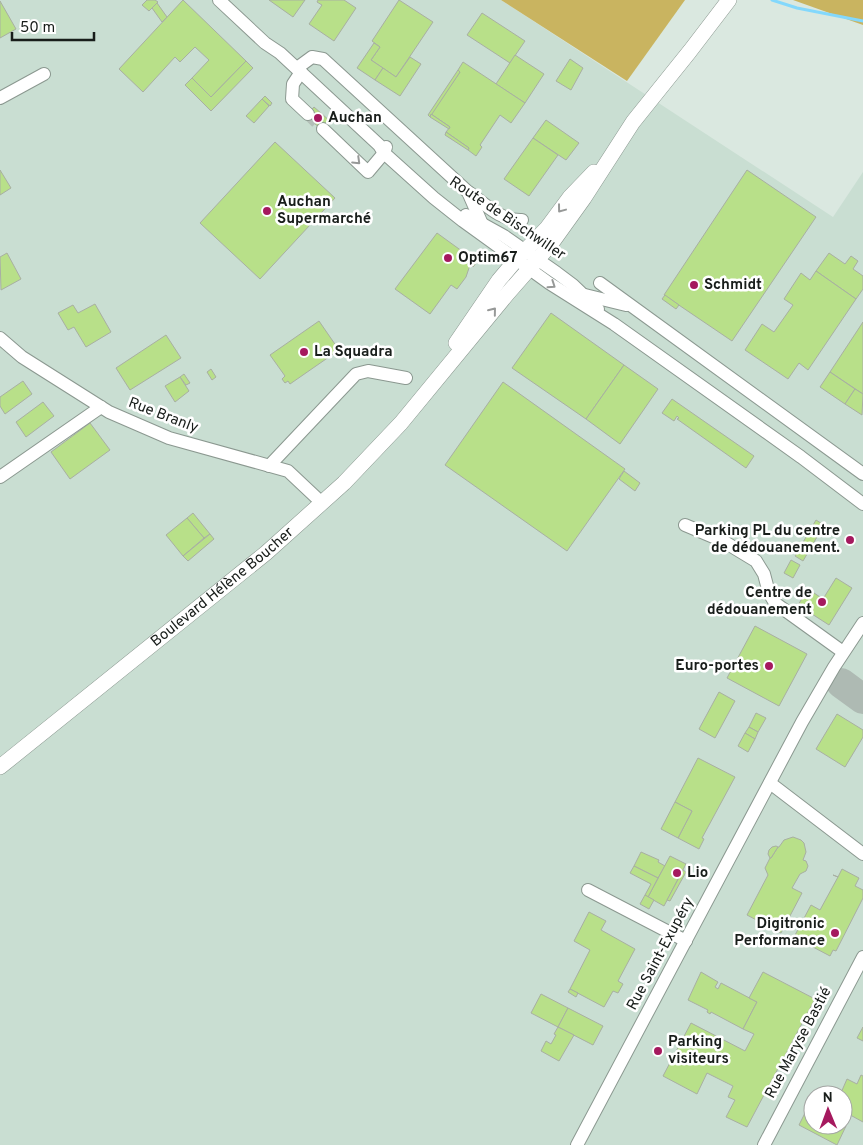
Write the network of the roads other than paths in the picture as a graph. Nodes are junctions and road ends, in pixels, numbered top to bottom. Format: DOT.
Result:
graph roads {
  1 [pos="219,0"];
  2 [pos="223,0"];
  3 [pos="729,0"];
  4 [pos="278,50"];
  5 [pos="299,70"];
  6 [pos="44,74"];
  7 [pos="0,98"];
  8 [pos="308,114"];
  9 [pos="323,129"];
  10 [pos="617,147"];
  11 [pos="383,148"];
  12 [pos="468,192"];
  13 [pos="522,220"];
  14 [pos="482,224"];
  15 [pos="520,255"];
  16 [pos="533,264"];
  17 [pos="600,283"];
  18 [pos="583,295"];
  19 [pos="631,306"];
  20 [pos="614,324"];
  21 [pos="0,338"];
  22 [pos="406,378"];
  23 [pos="429,389"];
  24 [pos="101,407"];
  25 [pos="800,457"];
  26 [pos="268,466"];
  27 [pos="863,474"];
  28 [pos="0,477"];
  29 [pos="863,495"];
  30 [pos="322,503"];
  31 [pos="863,504"];
  32 [pos="685,525"];
  33 [pos="863,622"];
  34 [pos="843,652"];
  35 [pos="0,767"];
  36 [pos="770,783"];
  37 [pos="863,854"];
  38 [pos="588,890"];
  39 [pos="686,940"];
  40 [pos="863,957"];
  41 [pos="577,1145"];
  42 [pos="764,1145"];
  1 -- 4 [label="street, Route de Bischwiller"];
  2 -- 4 [label="street, Route de Bischwiller"];
  3 -- 10 [label="main road"];
  4 -- 5 [label="street, Route de Bischwiller"];
  5 -- 8 [label="street"];
  5 -- 11 [label="street, Route de Bischwiller"];
  5 -- 12 [label="street, Route de Bischwiller"];
  6 -- 7 [label="street"];
  9 -- 11 [label="street, one-way"];
  10 -- 15 [label="main road, Boulevard Hélène Boucher, one-way"];
  10 -- 16 [label="main road, Boulevard Hélène Boucher"];
  11 -- 14 [label="street, Route de Bischwiller"];
  11 -- 15 [label="street, Route de Bischwiller"];
  12 -- 13 [label="street, Route de Bischwiller"];
  12 -- 14 [label="street"];
  14 -- 15 [label="street, Route de Bischwiller"];
  15 -- 16 [label="street, Route de Bischwiller"];
  15 -- 23 [label="main road, Boulevard Hélène Boucher"];
  16 -- 18 [label="street, Route de Bischwiller"];
  16 -- 20 [label="street, Route de Bischwiller, one-way"];
  23 -- 16 [label="main road, Boulevard Hélène Boucher, one-way"];
  17 -- 19 [label="street"];
  18 -- 19 [label="street"];
  18 -- 20 [label="street, Route de Bischwiller"];
  19 -- 27 [label="street"];
  20 -- 25 [label="street, Route de Bischwiller"];
  21 -- 24 [label="street, Rue Branly"];
  22 -- 26 [label="street"];
  23 -- 30 [label="main road, Boulevard Hélène Boucher"];
  24 -- 26 [label="street, Rue Branly"];
  24 -- 28 [label="street"];
  25 -- 29 [label="street, Route de Bischwiller"];
  25 -- 31 [label="street, Route de Bischwiller"];
  26 -- 30 [label="street, Rue Branly"];
  30 -- 35 [label="main road, Boulevard Hélène Boucher"];
  32 -- 34 [label="street"];
  33 -- 34 [label="street, Rue Saint-Exupéry"];
  34 -- 36 [label="street, Rue Saint-Exupéry"];
  36 -- 37 [label="street"];
  36 -- 39 [label="street, Rue Saint-Exupéry"];
  38 -- 39 [label="street"];
  39 -- 41 [label="street, Rue Saint-Exupéry"];
  40 -- 42 [label="street, Rue Maryse Bastié"];
}
